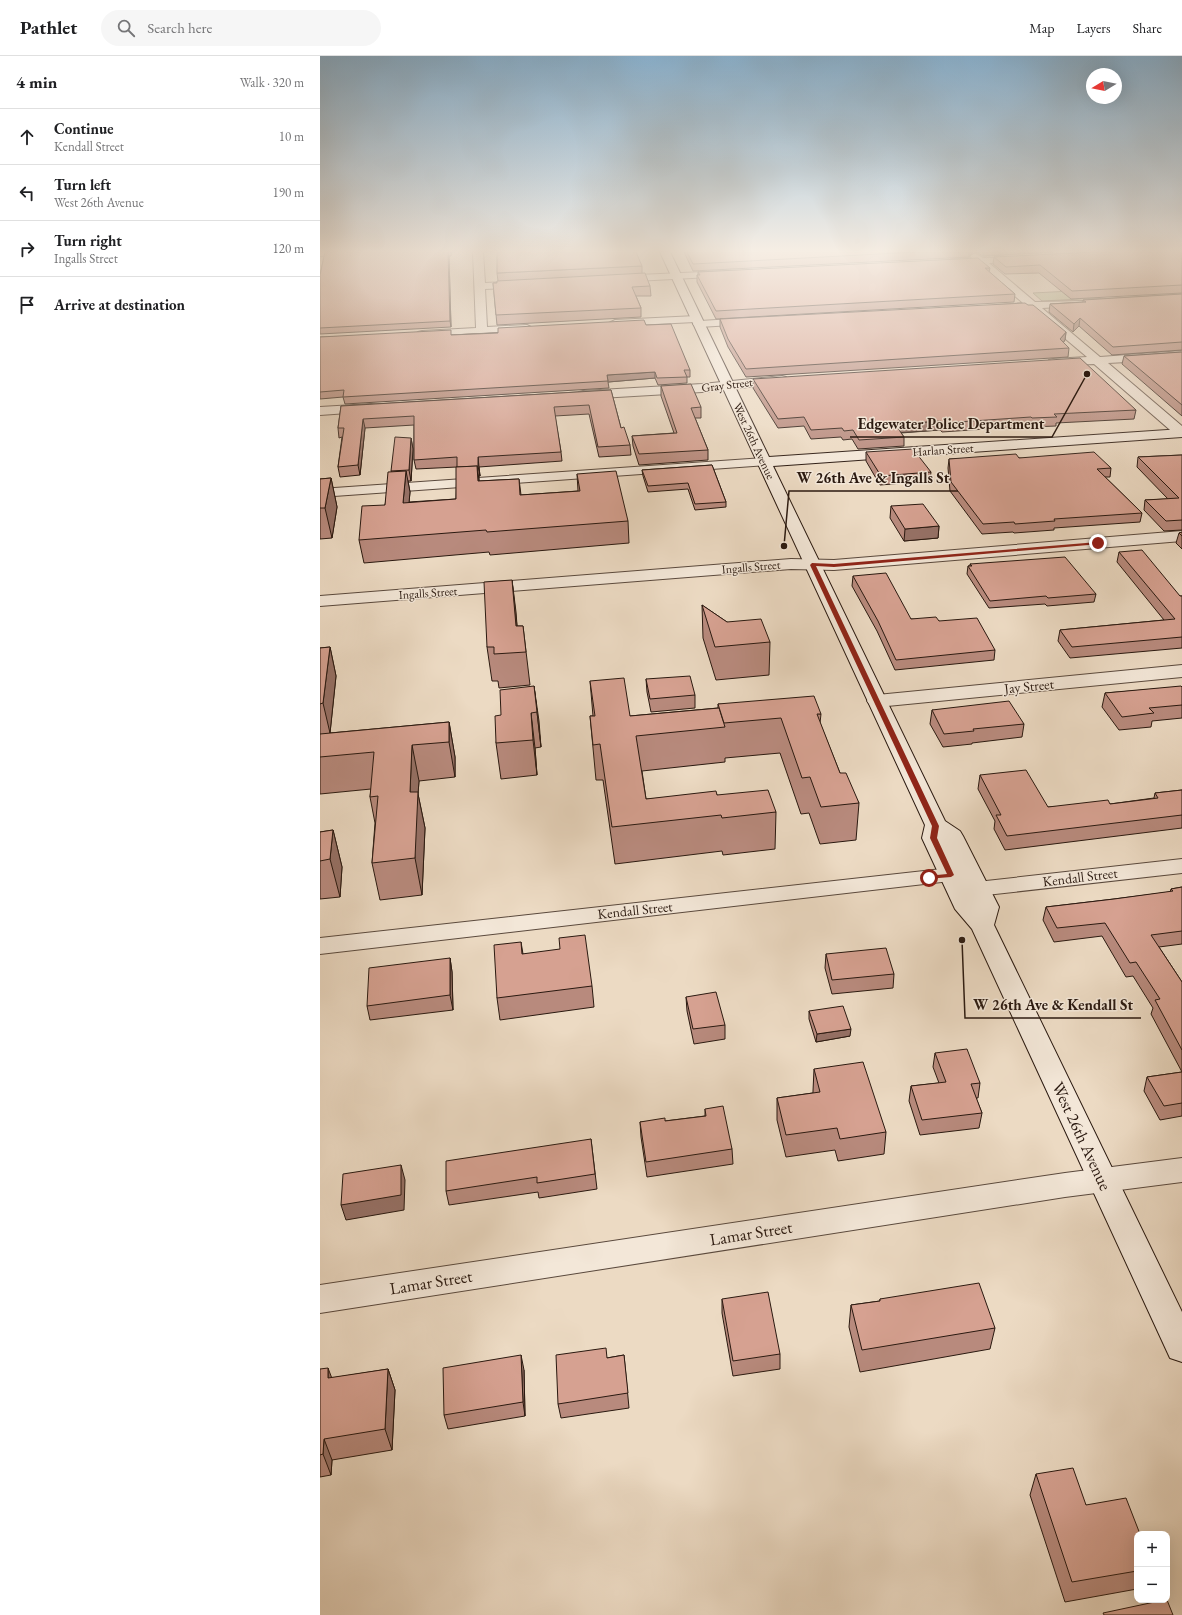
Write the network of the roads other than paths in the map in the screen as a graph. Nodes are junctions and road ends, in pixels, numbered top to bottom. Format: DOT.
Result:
graph roads {
  1 [pos="482,325"];
  2 [pos="698,325"];
  3 [pos="1055,325"];
  4 [pos="537,328"];
  5 [pos="482,330"];
  6 [pos="413,334"];
  7 [pos="1182,355"];
  8 [pos="1097,360"];
  9 [pos="1045,364"];
  10 [pos="794,379"];
  11 [pos="727,385"];
  12 [pos="569,396"];
  13 [pos="382,407"];
  14 [pos="320,411"];
  15 [pos="1182,433"];
  16 [pos="764,462"];
  17 [pos="320,493"];
  18 [pos="1182,536"];
  19 [pos="812,565"];
  20 [pos="320,601"];
  21 [pos="1182,671"];
  22 [pos="877,701"];
  23 [pos="936,826"];
  24 [pos="1182,866"];
  25 [pos="951,875"];
  26 [pos="978,889"];
  27 [pos="982,925"];
  28 [pos="320,946"];
  29 [pos="1182,1170"];
  30 [pos="1103,1180"];
  31 [pos="320,1299"];
  32 [pos="1182,1347"];
  1 -- 5 [label="street"];
  2 -- 11 [label="street, West 26th Avenue"];
  3 -- 8 [label="street"];
  4 -- 5 [label="street"];
  5 -- 6 [label="street"];
  7 -- 8 [label="street"];
  8 -- 9 [label="street"];
  8 -- 15 [label="street"];
  10 -- 11 [label="street, Gray Street"];
  11 -- 12 [label="street, Gray Street"];
  11 -- 16 [label="street, West 26th Avenue"];
  13 -- 14 [label="street"];
  15 -- 16 [label="street, Harlan Street"];
  16 -- 17 [label="street, Harlan Street"];
  16 -- 19 [label="street, West 26th Avenue"];
  18 -- 19 [label="street, Ingalls Street"];
  19 -- 20 [label="street, Ingalls Street"];
  19 -- 22 [label="street, West 26th Avenue"];
  21 -- 22 [label="street, Jay Street"];
  22 -- 23 [label="street, West 26th Avenue"];
  23 -- 25 [label="street, West 26th Avenue"];
  23 -- 26 [label="street"];
  24 -- 26 [label="street, Kendall Street"];
  25 -- 27 [label="street, West 26th Avenue"];
  25 -- 28 [label="street, Kendall Street"];
  26 -- 27 [label="street"];
  27 -- 30 [label="street, West 26th Avenue"];
  29 -- 30 [label="street, Lamar Street"];
  30 -- 31 [label="street, Lamar Street"];
  30 -- 32 [label="street, West 26th Avenue"];
}
